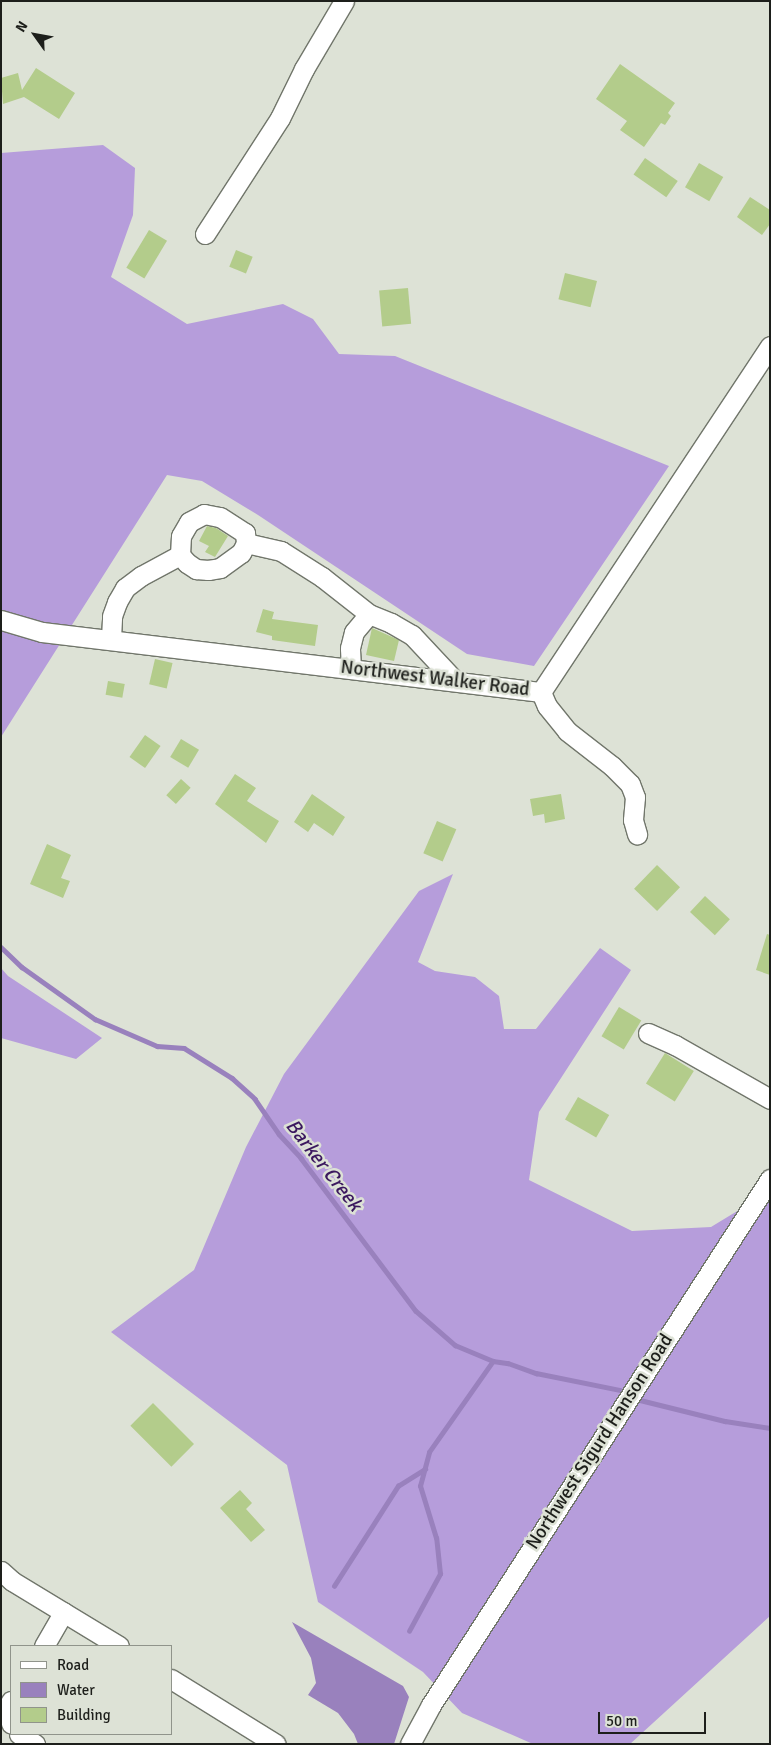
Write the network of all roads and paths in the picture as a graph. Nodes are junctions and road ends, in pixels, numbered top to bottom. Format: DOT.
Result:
graph roads {
  1 [pos="344,1"];
  2 [pos="205,234"];
  3 [pos="770,346"];
  4 [pos="246,543"];
  5 [pos="180,555"];
  6 [pos="369,614"];
  7 [pos="1,620"];
  8 [pos="103,638"];
  9 [pos="351,668"];
  10 [pos="455,681"];
  11 [pos="541,692"];
  12 [pos="638,834"];
  13 [pos="648,1033"];
  14 [pos="770,1099"];
  15 [pos="770,1179"];
  16 [pos="1,1571"];
  17 [pos="64,1612"];
  18 [pos="45,1645"];
  19 [pos="117,1645"];
  20 [pos="172,1679"];
  21 [pos="10,1703"];
  22 [pos="10,1719"];
  23 [pos="21,1735"];
  24 [pos="35,1744"];
  25 [pos="276,1744"];
  26 [pos="410,1744"];
  1 -- 2 [label="street"];
  3 -- 11 [label="street, Northwest Walker Road"];
  4 -- 5 [label="street"];
  4 -- 5 [label="street"];
  4 -- 6 [label="street"];
  5 -- 8 [label="street"];
  6 -- 9 [label="street"];
  6 -- 10 [label="street"];
  7 -- 8 [label="street, Northwest Walker Road"];
  8 -- 9 [label="street, Northwest Walker Road"];
  9 -- 10 [label="street, Northwest Walker Road"];
  10 -- 11 [label="street, Northwest Walker Road"];
  11 -- 12 [label="street"];
  13 -- 14 [label="street"];
  15 -- 26 [label="street, Northwest Sigurd Hanson Road"];
  16 -- 17 [label="street"];
  17 -- 18 [label="street"];
  17 -- 19 [label="street"];
  20 -- 25 [label="street"];
  21 -- 22 [label="street"];
  23 -- 24 [label="street"];
}
